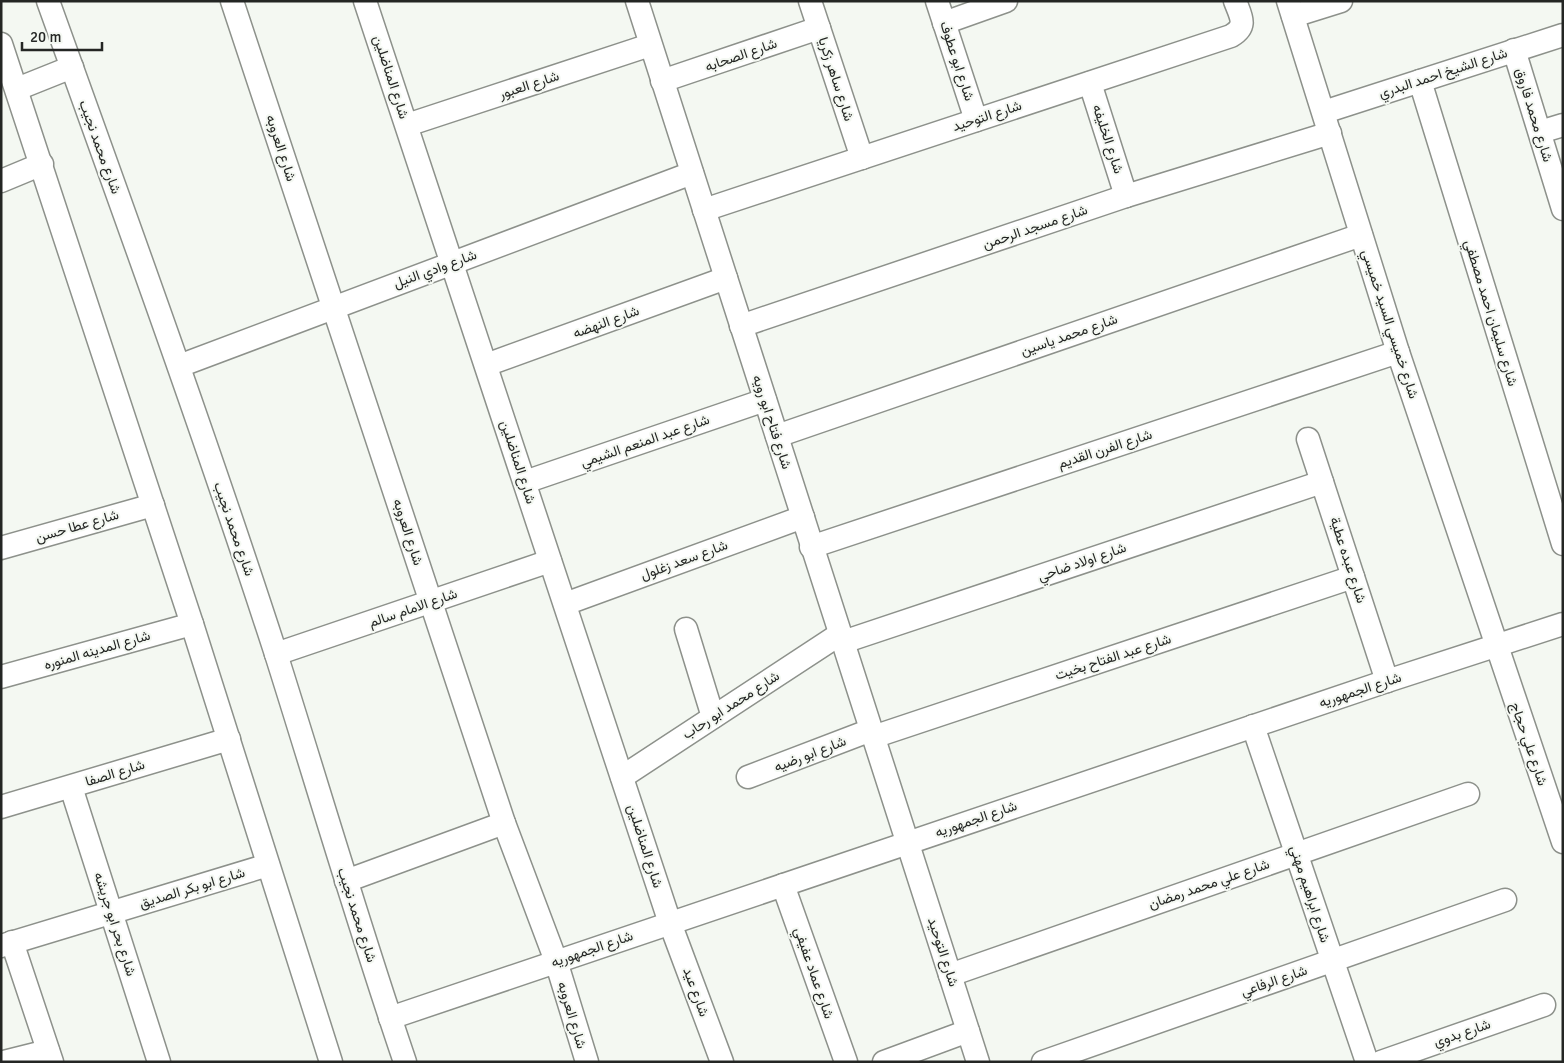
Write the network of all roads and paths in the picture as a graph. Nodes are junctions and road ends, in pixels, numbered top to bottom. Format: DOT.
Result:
graph roads {
  1 [pos="48,1"];
  2 [pos="232,1"];
  3 [pos="365,1"];
  4 [pos="637,1"];
  5 [pos="810,1"];
  6 [pos="937,1"];
  7 [pos="1006,1"];
  8 [pos="1235,1"];
  9 [pos="1341,1"];
  10 [pos="1291,9"];
  11 [pos="944,23"];
  12 [pos="819,28"];
  13 [pos="1563,34"];
  14 [pos="1,44"];
  15 [pos="650,44"];
  16 [pos="1514,50"];
  17 [pos="72,67"];
  18 [pos="662,81"];
  19 [pos="1420,81"];
  20 [pos="1090,83"];
  21 [pos="17,89"];
  22 [pos="1324,112"];
  23 [pos="976,120"];
  24 [pos="1563,125"];
  25 [pos="406,126"];
  26 [pos="1540,132"];
  27 [pos="1330,134"];
  28 [pos="862,158"];
  29 [pos="42,164"];
  30 [pos="692,173"];
  31 [pos="1,181"];
  32 [pos="1126,196"];
  33 [pos="1563,209"];
  34 [pos="704,210"];
  35 [pos="1361,235"];
  36 [pos="452,263"];
  37 [pos="726,278"];
  38 [pos="334,307"];
  39 [pos="741,326"];
  40 [pos="1398,352"];
  41 [pos="486,365"];
  42 [pos="179,366"];
  43 [pos="765,400"];
  44 [pos="777,436"];
  45 [pos="1308,439"];
  46 [pos="525,482"];
  47 [pos="1322,482"];
  48 [pos="153,505"];
  49 [pos="803,516"];
  50 [pos="1563,544"];
  51 [pos="812,547"];
  52 [pos="1,548"];
  53 [pos="550,560"];
  54 [pos="1353,577"];
  55 [pos="431,602"];
  56 [pos="565,604"];
  57 [pos="192,624"];
  58 [pos="1563,624"];
  59 [pos="686,629"];
  60 [pos="842,638"];
  61 [pos="1496,646"];
  62 [pos="276,654"];
  63 [pos="1,677"];
  64 [pos="1387,681"];
  65 [pos="713,718"];
  66 [pos="1253,726"];
  67 [pos="872,734"];
  68 [pos="229,739"];
  69 [pos="622,777"];
  70 [pos="748,777"];
  71 [pos="71,787"];
  72 [pos="1468,794"];
  73 [pos="1,808"];
  74 [pos="504,824"];
  75 [pos="908,842"];
  76 [pos="1563,842"];
  77 [pos="1297,854"];
  78 [pos="268,865"];
  79 [pos="346,881"];
  80 [pos="783,884"];
  81 [pos="1505,900"];
  82 [pos="111,912"];
  83 [pos="670,922"];
  84 [pos="7,944"];
  85 [pos="1332,960"];
  86 [pos="556,961"];
  87 [pos="950,975"];
  88 [pos="1544,1005"];
  89 [pos="390,1018"];
  90 [pos="968,1031"];
  91 [pos="50,1056"];
  92 [pos="4,1062"];
  93 [pos="159,1062"];
  94 [pos="331,1062"];
  95 [pos="405,1062"];
  96 [pos="587,1062"];
  97 [pos="722,1062"];
  98 [pos="846,1062"];
  99 [pos="884,1062"];
  100 [pos="978,1062"];
  101 [pos="1043,1062"];
  102 [pos="1367,1062"];
  103 [pos="1381,1062"];
  1 -- 17 [label="street, شارع محمد نجيب"];
  2 -- 38 [label="street, شارع العروبه"];
  3 -- 25 [label="street, شارع المناضلين"];
  4 -- 15 [label="street, شارع فتاح ابو رويه"];
  5 -- 12 [label="street, شارع ساهر زكريا"];
  6 -- 11 [label="street, شارع ابو عطوف"];
  7 -- 11 [label="street"];
  8 -- 20 [label="street, شارع التوحيد"];
  9 -- 10 [label="street"];
  10 -- 22 [label="street, شارع خميسي السيد خميسي"];
  11 -- 23 [label="street, شارع ابو عطوف"];
  12 -- 18 [label="street, شارع الصحابه"];
  12 -- 28 [label="street, شارع ساهر زكريا"];
  13 -- 16 [label="street, شارع الشيخ احمد البدري"];
  14 -- 21 [label="street"];
  15 -- 18 [label="street, شارع فتاح ابو رويه"];
  15 -- 25 [label="street, شارع العبور"];
  16 -- 19 [label="street, شارع الشيخ احمد البدري"];
  16 -- 26 [label="street, شارع محمد فاروق"];
  17 -- 21 [label="street"];
  17 -- 42 [label="street, شارع محمد نجيب"];
  18 -- 30 [label="street, شارع فتاح ابو رويه"];
  19 -- 22 [label="street, شارع الشيخ احمد البدري"];
  19 -- 50 [label="street, شارع سليمان احمد مصطفي"];
  20 -- 23 [label="street, شارع التوحيد"];
  20 -- 32 [label="street, شارع الخليفه"];
  21 -- 29 [label="street"];
  22 -- 27 [label="street, شارع خميسي السيد خميسي"];
  23 -- 28 [label="street, شارع التوحيد"];
  24 -- 26 [label="street"];
  25 -- 36 [label="street, شارع المناضلين"];
  26 -- 33 [label="street, شارع محمد فاروق"];
  27 -- 32 [label="street, شارع مسجد الرحمن"];
  27 -- 35 [label="street, شارع خميسي السيد خميسي"];
  28 -- 34 [label="street, شارع التوحيد"];
  29 -- 31 [label="street"];
  29 -- 48 [label="street"];
  30 -- 34 [label="street, شارع فتاح ابو رويه"];
  30 -- 36 [label="street, شارع وادي النيل"];
  32 -- 39 [label="street, شارع مسجد الرحمن"];
  34 -- 37 [label="street, شارع فتاح ابو رويه"];
  35 -- 40 [label="street, شارع خميسي السيد خميسي"];
  35 -- 44 [label="street, شارع محمد ياسين"];
  36 -- 38 [label="street, شارع وادي النيل"];
  36 -- 41 [label="street, شارع المناضلين"];
  37 -- 39 [label="street, شارع فتاح ابو رويه"];
  37 -- 41 [label="street, شارع النهضه"];
  38 -- 42 [label="street, شارع وادي النيل"];
  38 -- 55 [label="street, شارع العروبه"];
  39 -- 43 [label="street, شارع فتاح ابو رويه"];
  40 -- 51 [label="street, شارع الفرن القديم"];
  40 -- 61 [label="street, شارع خميسي السيد خميسي"];
  41 -- 46 [label="street, شارع المناضلين"];
  42 -- 62 [label="street, شارع محمد نجيب"];
  43 -- 44 [label="street, شارع فتاح ابو رويه"];
  43 -- 46 [label="street, شارع عبد المنعم الشيمي"];
  44 -- 49 [label="street, شارع فتاح ابو رويه"];
  45 -- 47 [label="street, شارع عبده عطية"];
  46 -- 53 [label="street, شارع المناضلين"];
  47 -- 54 [label="street, شارع عبده عطية"];
  47 -- 60 [label="street, شارع اولاد ضاحي"];
  48 -- 52 [label="street, شارع عطا حسن"];
  48 -- 57 [label="street"];
  49 -- 51 [label="street, شارع فتاح ابو رويه"];
  49 -- 56 [label="street, شارع سعد زغلول"];
  51 -- 60 [label="street, شارع فتاح ابو رويه"];
  53 -- 55 [label="street, شارع الامام سالم"];
  53 -- 56 [label="street, شارع المناضلين"];
  54 -- 64 [label="street, شارع عبده عطية"];
  54 -- 67 [label="street, شارع عبد الفتاح بخيت"];
  55 -- 62 [label="street, شارع الامام سالم"];
  55 -- 74 [label="street, شارع العروبه"];
  56 -- 69 [label="street, شارع المناضلين"];
  57 -- 63 [label="street, شارع المدينه المنوره"];
  57 -- 68 [label="street"];
  58 -- 61 [label="street, شارع الجمهوريه"];
  59 -- 65 [label="street"];
  60 -- 65 [label="street, شارع محمد ابو رحاب"];
  60 -- 67 [label="street, شارع فتاح ابو رويه"];
  61 -- 64 [label="street, شارع الجمهوريه"];
  61 -- 76 [label="street, شارع علي حجاج"];
  62 -- 79 [label="street, شارع محمد نجيب"];
  64 -- 66 [label="street, شارع الجمهوريه"];
  65 -- 69 [label="street, شارع محمد ابو رحاب"];
  66 -- 75 [label="street, شارع الجمهوريه"];
  66 -- 77 [label="street, شارع ابراهيم مهني"];
  67 -- 70 [label="street, شارع ابو رضيه"];
  67 -- 75 [label="street, شارع فتاح ابو رويه"];
  68 -- 71 [label="street, شارع الصفا"];
  68 -- 78 [label="street"];
  69 -- 83 [label="street, شارع المناضلين"];
  71 -- 73 [label="street, شارع الصفا"];
  71 -- 82 [label="street, شارع بحر ابو جريشه"];
  72 -- 77 [label="street, شارع علي محمد رمضان"];
  74 -- 79 [label="street"];
  74 -- 86 [label="street, شارع العروبه"];
  75 -- 80 [label="street, شارع الجمهوريه"];
  75 -- 87 [label="street, شارع التوحيد"];
  77 -- 85 [label="street, شارع ابراهيم مهني"];
  77 -- 87 [label="street, شارع علي محمد رمضان"];
  78 -- 82 [label="street, شارع ابو بكر الصديق"];
  78 -- 94 [label="street"];
  79 -- 89 [label="street, شارع محمد نجيب"];
  80 -- 83 [label="street, شارع الجمهوريه"];
  80 -- 98 [label="street, شارع عماد عفيفي"];
  81 -- 85 [label="street, شارع الرفاعي"];
  82 -- 84 [label="street, شارع ابو بكر الصديق"];
  82 -- 93 [label="street, شارع بحر ابو جريشه"];
  83 -- 86 [label="street, شارع الجمهوريه"];
  83 -- 97 [label="street, شارع عيد"];
  84 -- 91 [label="street"];
  85 -- 101 [label="street, شارع الرفاعي"];
  85 -- 102 [label="street, شارع ابراهيم مهني"];
  86 -- 89 [label="street, شارع الجمهوريه"];
  86 -- 96 [label="street, شارع العروبه"];
  87 -- 90 [label="street, شارع التوحيد"];
  88 -- 103 [label="street, شارع بدوي"];
  89 -- 95 [label="street, شارع محمد نجيب"];
  90 -- 99 [label="street"];
  90 -- 100 [label="street, شارع التوحيد"];
  91 -- 92 [label="street"];
}
